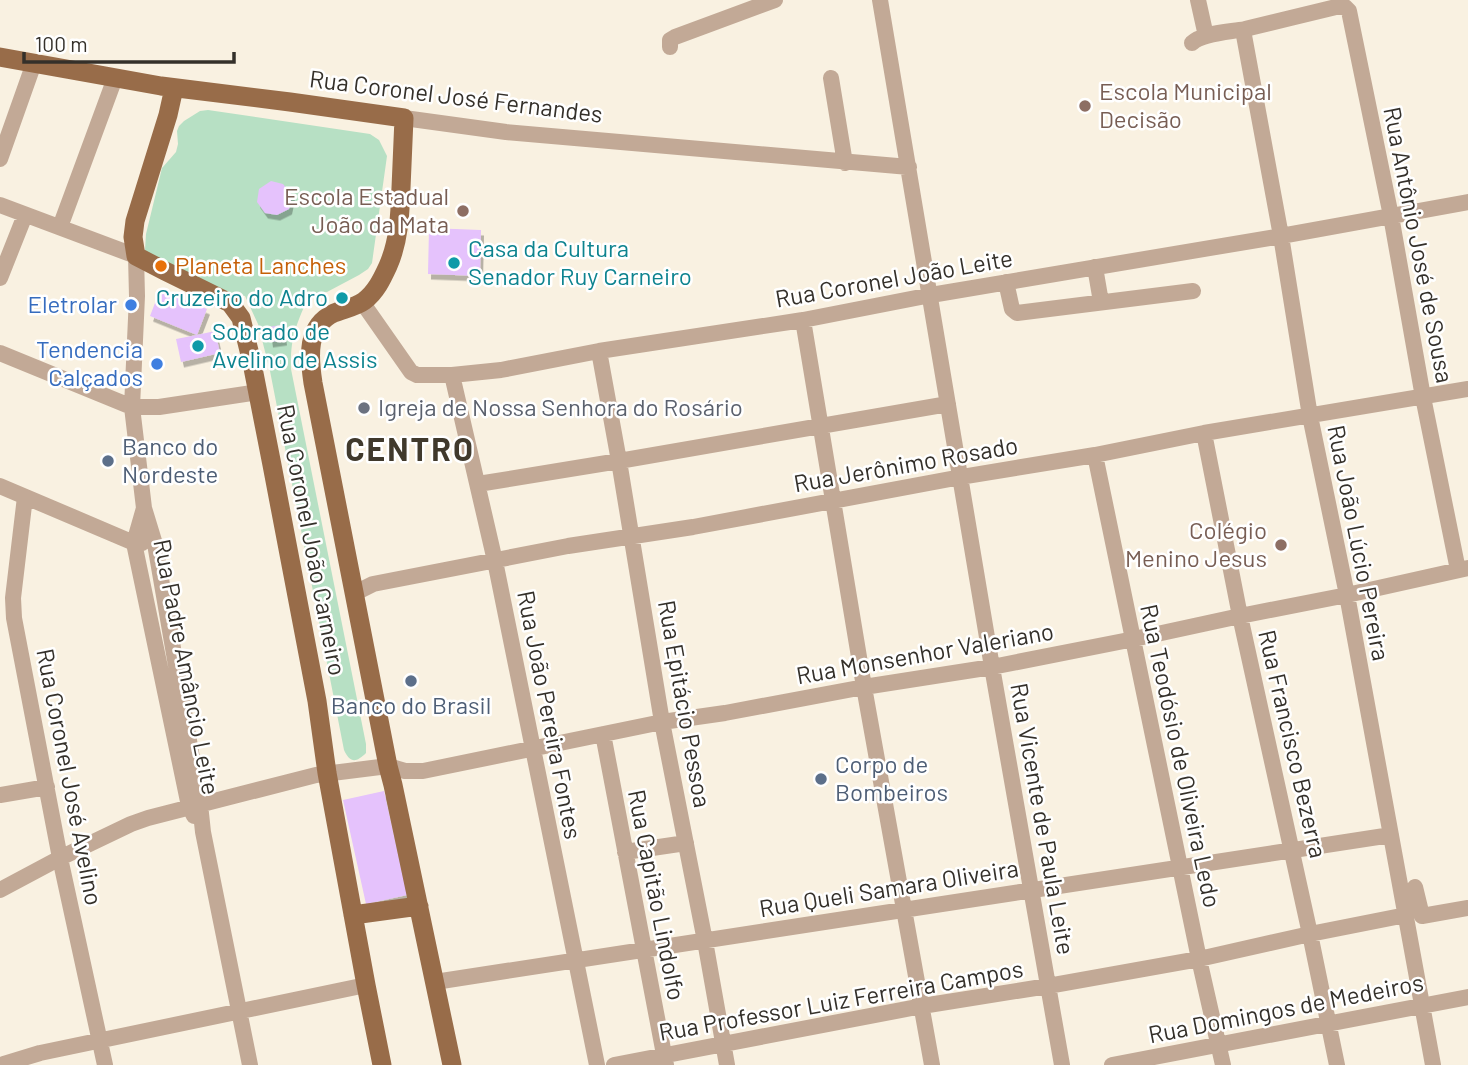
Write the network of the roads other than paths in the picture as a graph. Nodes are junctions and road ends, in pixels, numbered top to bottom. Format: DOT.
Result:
graph roads {
  1 [pos="775,0"];
  2 [pos="880,0"];
  3 [pos="1198,0"];
  4 [pos="1243,30"];
  5 [pos="670,47"];
  6 [pos="0,57"];
  7 [pos="34,63"];
  8 [pos="115,78"];
  9 [pos="831,78"];
  10 [pos="174,88"];
  11 [pos="404,118"];
  12 [pos="0,159"];
  13 [pos="845,163"];
  14 [pos="909,167"];
  15 [pos="1468,202"];
  16 [pos="0,205"];
  17 [pos="25,215"];
  18 [pos="1391,216"];
  19 [pos="60,227"];
  20 [pos="1281,236"];
  21 [pos="136,256"];
  22 [pos="1095,267"];
  23 [pos="0,278"];
  24 [pos="1006,282"];
  25 [pos="1194,291"];
  26 [pos="930,295"];
  27 [pos="362,302"];
  28 [pos="1101,302"];
  29 [pos="803,320"];
  30 [pos="599,351"];
  31 [pos="0,353"];
  32 [pos="452,375"];
  33 [pos="1468,389"];
  34 [pos="258,392"];
  35 [pos="1423,397"];
  36 [pos="948,404"];
  37 [pos="132,407"];
  38 [pos="1310,416"];
  39 [pos="821,426"];
  40 [pos="1204,433"];
  41 [pos="1095,455"];
  42 [pos="619,461"];
  43 [pos="961,477"];
  44 [pos="478,484"];
  45 [pos="0,486"];
  46 [pos="25,497"];
  47 [pos="834,502"];
  48 [pos="144,508"];
  49 [pos="632,537"];
  50 [pos="134,542"];
  51 [pos="155,544"];
  52 [pos="495,561"];
  53 [pos="1463,569"];
  54 [pos="355,593"];
  55 [pos="1347,595"];
  56 [pos="1240,616"];
  57 [pos="1134,639"];
  58 [pos="992,667"];
  59 [pos="864,687"];
  60 [pos="662,722"];
  61 [pos="603,734"];
  62 [pos="532,749"];
  63 [pos="388,766"];
  64 [pos="327,773"];
  65 [pos="47,787"];
  66 [pos="0,795"];
  67 [pos="195,805"];
  68 [pos="1391,835"];
  69 [pos="686,843"];
  70 [pos="1292,850"];
  71 [pos="625,852"];
  72 [pos="61,858"];
  73 [pos="1180,867"];
  74 [pos="1415,887"];
  75 [pos="0,890"];
  76 [pos="1031,890"];
  77 [pos="419,906"];
  78 [pos="1468,908"];
  79 [pos="905,909"];
  80 [pos="353,915"];
  81 [pos="1406,915"];
  82 [pos="1310,934"];
  83 [pos="705,941"];
  84 [pos="643,950"];
  85 [pos="1199,959"];
  86 [pos="576,961"];
  87 [pos="435,982"];
  88 [pos="366,985"];
  89 [pos="1048,986"];
  90 [pos="1468,997"];
  91 [pos="922,1006"];
  92 [pos="1423,1006"];
  93 [pos="239,1013"];
  94 [pos="1329,1023"];
  95 [pos="100,1042"];
  96 [pos="1219,1044"];
  97 [pos="723,1045"];
  98 [pos="0,1049"];
  99 [pos="665,1060"];
  100 [pos="4,1065"];
  101 [pos="105,1065"];
  102 [pos="250,1065"];
  103 [pos="382,1065"];
  104 [pos="452,1065"];
  105 [pos="597,1065"];
  106 [pos="614,1065"];
  107 [pos="727,1065"];
  108 [pos="932,1065"];
  109 [pos="1062,1065"];
  110 [pos="1112,1065"];
  111 [pos="1223,1065"];
  112 [pos="1337,1065"];
  113 [pos="1433,1065"];
  1 -- 5 [label="street"];
  2 -- 14 [label="street, Rua Vicente de Paula Leite"];
  3 -- 4 [label="street"];
  4 -- 18 [label="street, Rua Antônio José de Sousa"];
  4 -- 20 [label="street, Rua João Lúcio Pereira"];
  6 -- 7 [label="main road, Rua Coronel José Fernandes"];
  7 -- 8 [label="main road, Rua Coronel José Fernandes"];
  7 -- 12 [label="street"];
  8 -- 10 [label="main road, Rua Coronel José Fernandes"];
  8 -- 19 [label="street"];
  9 -- 13 [label="street"];
  10 -- 11 [label="main road, Rua Coronel José Fernandes"];
  10 -- 21 [label="main road"];
  11 -- 13 [label="street, Rua Coronel José Fernandes"];
  11 -- 27 [label="main road, Rua Coronel João Carneiro"];
  13 -- 14 [label="street, Rua Coronel José Fernandes"];
  14 -- 26 [label="street, Rua Vicente de Paula Leite"];
  15 -- 18 [label="street, Rua Coronel João Leite"];
  16 -- 17 [label="street"];
  17 -- 19 [label="street"];
  17 -- 23 [label="street"];
  18 -- 20 [label="street, Rua Coronel João Leite"];
  18 -- 35 [label="street, Rua Antônio José de Sousa"];
  19 -- 21 [label="street"];
  20 -- 22 [label="street, Rua Coronel João Leite"];
  20 -- 38 [label="street, Rua João Lúcio Pereira"];
  21 -- 34 [label="main road, Rua Coronel João Carneiro"];
  21 -- 37 [label="street, Rua Padre Amâncio Leite"];
  22 -- 24 [label="street, Rua Coronel João Leite"];
  22 -- 28 [label="street"];
  24 -- 26 [label="street, Rua Coronel João Leite"];
  24 -- 28 [label="street"];
  25 -- 28 [label="street"];
  26 -- 29 [label="street, Rua Coronel João Leite"];
  26 -- 36 [label="street, Rua Vicente de Paula Leite"];
  27 -- 32 [label="street, Rua Coronel João Leite"];
  27 -- 54 [label="main road, Rua Coronel João Carneiro"];
  29 -- 30 [label="street, Rua Coronel João Leite"];
  29 -- 39 [label="street"];
  30 -- 32 [label="street, Rua Coronel João Leite"];
  30 -- 42 [label="street, Rua Epitácio Pessoa"];
  31 -- 37 [label="street"];
  32 -- 44 [label="street, Rua João Pereira Fontes"];
  33 -- 35 [label="street, Rua Jerônimo Rosado"];
  34 -- 37 [label="street"];
  34 -- 64 [label="main road, Rua Coronel João Carneiro"];
  35 -- 38 [label="street, Rua Jerônimo Rosado"];
  35 -- 53 [label="street, Rua Antônio José de Sousa"];
  36 -- 39 [label="street"];
  36 -- 43 [label="street, Rua Vicente de Paula Leite"];
  37 -- 48 [label="street, Rua Padre Amâncio Leite"];
  38 -- 40 [label="street, Rua Jerônimo Rosado"];
  38 -- 55 [label="street, Rua João Lúcio Pereira"];
  39 -- 42 [label="street"];
  39 -- 47 [label="street"];
  40 -- 41 [label="street, Rua Jerônimo Rosado"];
  40 -- 56 [label="street, Rua Francisco Bezerra"];
  41 -- 43 [label="street, Rua Jerônimo Rosado"];
  41 -- 57 [label="street, Rua Teodósio de Oliveira Ledo"];
  42 -- 44 [label="street"];
  42 -- 49 [label="street, Rua Epitácio Pessoa"];
  43 -- 47 [label="street, Rua Jerônimo Rosado"];
  43 -- 58 [label="street, Rua Vicente de Paula Leite"];
  44 -- 52 [label="street, Rua João Pereira Fontes"];
  45 -- 46 [label="street"];
  46 -- 50 [label="street"];
  46 -- 65 [label="street, Rua Coronel José Avelino"];
  47 -- 49 [label="street, Rua Jerônimo Rosado"];
  47 -- 59 [label="street"];
  48 -- 50 [label="street, Rua Padre Amâncio Leite"];
  48 -- 51 [label="street, Rua Padre Amâncio Leite"];
  49 -- 52 [label="street, Rua Jerônimo Rosado"];
  49 -- 60 [label="street, Rua Epitácio Pessoa"];
  50 -- 51 [label="street"];
  50 -- 67 [label="street, Rua Padre Amâncio Leite"];
  51 -- 67 [label="street, Rua Padre Amâncio Leite"];
  52 -- 54 [label="street, Rua Jerônimo Rosado"];
  52 -- 62 [label="street, Rua João Pereira Fontes"];
  53 -- 55 [label="street, Rua Monsenhor Valeriano"];
  54 -- 63 [label="main road, Rua Coronel João Carneiro"];
  55 -- 56 [label="street, Rua Monsenhor Valeriano"];
  55 -- 68 [label="street, Rua João Lúcio Pereira"];
  56 -- 57 [label="street, Rua Monsenhor Valeriano"];
  56 -- 70 [label="street, Rua Francisco Bezerra"];
  57 -- 58 [label="street, Rua Monsenhor Valeriano"];
  57 -- 73 [label="street, Rua Teodósio de Oliveira Ledo"];
  58 -- 59 [label="street, Rua Monsenhor Valeriano"];
  58 -- 76 [label="street, Rua Vicente de Paula Leite"];
  59 -- 60 [label="street, Rua Monsenhor Valeriano"];
  59 -- 79 [label="street"];
  60 -- 61 [label="street, Rua Monsenhor Valeriano"];
  60 -- 69 [label="street, Rua Epitácio Pessoa"];
  61 -- 62 [label="street, Rua Monsenhor Valeriano"];
  61 -- 71 [label="street, Rua Capitão Lindolfo"];
  62 -- 63 [label="street, Rua Monsenhor Valeriano"];
  62 -- 86 [label="street, Rua João Pereira Fontes"];
  63 -- 64 [label="street, Rua Monsenhor Valeriano"];
  63 -- 77 [label="main road, Rua Coronel João Carneiro"];
  64 -- 67 [label="street, Rua Monsenhor Valeriano"];
  64 -- 80 [label="main road, Rua Coronel João Carneiro"];
  65 -- 66 [label="street"];
  65 -- 72 [label="street, Rua Coronel José Avelino"];
  67 -- 72 [label="street, Rua Monsenhor Valeriano"];
  67 -- 93 [label="street, Rua Padre Amâncio Leite"];
  68 -- 70 [label="street, Rua Queli Samara Oliveira"];
  68 -- 81 [label="street, Rua João Lúcio Pereira"];
  69 -- 71 [label="street"];
  69 -- 83 [label="street, Rua Epitácio Pessoa"];
  70 -- 73 [label="street, Rua Queli Samara Oliveira"];
  70 -- 82 [label="street, Rua Francisco Bezerra"];
  71 -- 84 [label="street, Rua Capitão Lindolfo"];
  72 -- 75 [label="street, Rua Monsenhor Valeriano"];
  72 -- 95 [label="street, Rua Coronel José Avelino"];
  73 -- 76 [label="street, Rua Queli Samara Oliveira"];
  73 -- 85 [label="street, Rua Teodósio de Oliveira Ledo"];
  74 -- 78 [label="street"];
  76 -- 79 [label="street, Rua Queli Samara Oliveira"];
  76 -- 89 [label="street, Rua Vicente de Paula Leite"];
  77 -- 80 [label="main road"];
  77 -- 87 [label="main road, Rua Coronel João Carneiro"];
  79 -- 83 [label="street, Rua Queli Samara Oliveira"];
  79 -- 91 [label="street"];
  80 -- 88 [label="main road, Rua Coronel João Carneiro"];
  81 -- 82 [label="street, Rua Professor Luiz Ferreira Campos"];
  81 -- 92 [label="street, Rua João Lúcio Pereira"];
  82 -- 85 [label="street, Rua Professor Luiz Ferreira Campos"];
  82 -- 94 [label="street, Rua Francisco Bezerra"];
  83 -- 84 [label="street, Rua Queli Samara Oliveira"];
  83 -- 97 [label="street, Rua Epitácio Pessoa"];
  84 -- 86 [label="street, Rua Queli Samara Oliveira"];
  84 -- 99 [label="street, Rua Capitão Lindolfo"];
  85 -- 89 [label="street, Rua Professor Luiz Ferreira Campos"];
  85 -- 96 [label="street, Rua Teodósio de Oliveira Ledo"];
  86 -- 87 [label="street, Rua Queli Samara Oliveira"];
  86 -- 105 [label="street, Rua João Pereira Fontes"];
  87 -- 104 [label="main road, Rua Coronel João Carneiro"];
  88 -- 93 [label="street"];
  88 -- 103 [label="main road, Rua Coronel João Carneiro"];
  89 -- 91 [label="street, Rua Professor Luiz Ferreira Campos"];
  89 -- 109 [label="street, Rua Vicente de Paula Leite"];
  90 -- 92 [label="street, Rua Domingos de Medeiros"];
  91 -- 97 [label="street, Rua Professor Luiz Ferreira Campos"];
  91 -- 108 [label="street"];
  92 -- 94 [label="street, Rua Domingos de Medeiros"];
  92 -- 113 [label="street, Rua João Lúcio Pereira"];
  93 -- 95 [label="street"];
  93 -- 102 [label="street, Rua Padre Amâncio Leite"];
  94 -- 96 [label="street, Rua Domingos de Medeiros"];
  94 -- 112 [label="street, Rua Francisco Bezerra"];
  95 -- 100 [label="street"];
  95 -- 101 [label="street, Rua Coronel José Avelino"];
  96 -- 110 [label="street, Rua Domingos de Medeiros"];
  96 -- 111 [label="street, Rua Teodósio de Oliveira Ledo"];
  97 -- 99 [label="street, Rua Professor Luiz Ferreira Campos"];
  97 -- 107 [label="street, Rua Epitácio Pessoa"];
  98 -- 100 [label="street"];
  99 -- 106 [label="street, Rua Professor Luiz Ferreira Campos"];
}
